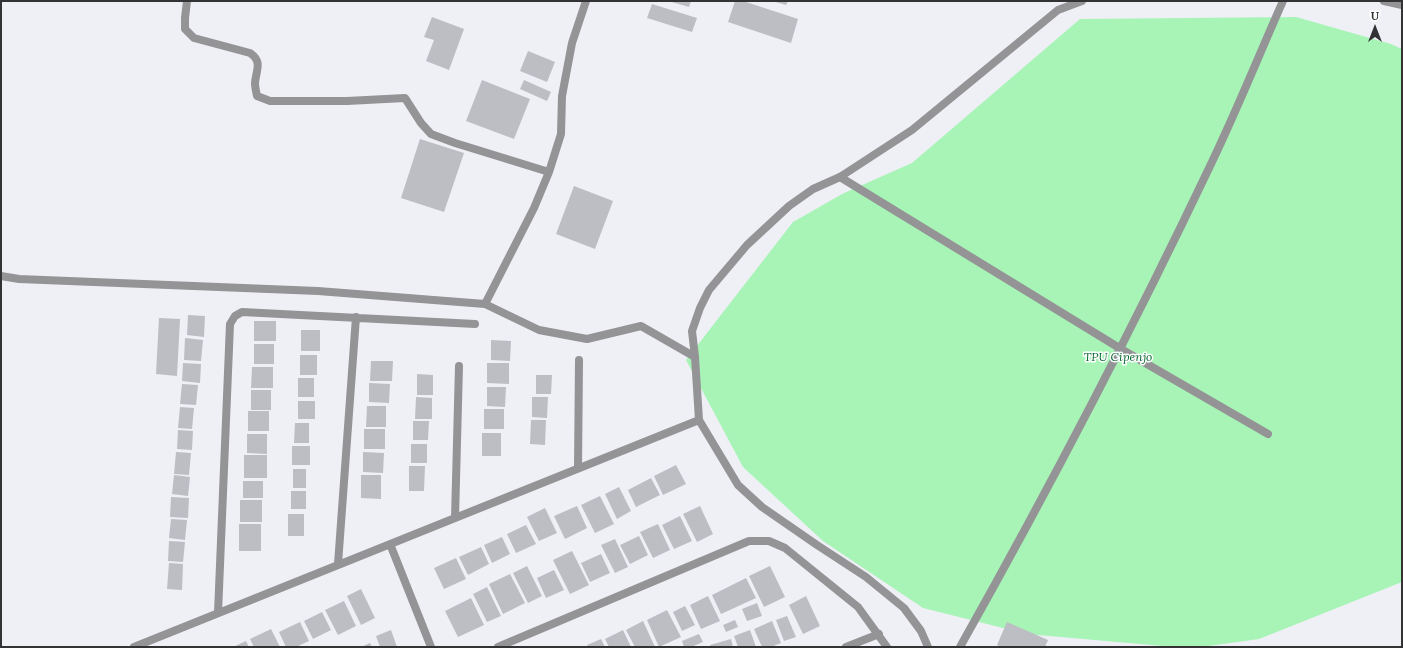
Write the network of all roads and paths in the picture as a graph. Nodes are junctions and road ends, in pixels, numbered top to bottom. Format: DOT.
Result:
graph roads {
  1 [pos="187,1"];
  2 [pos="586,1"];
  3 [pos="1082,1"];
  4 [pos="1283,1"];
  5 [pos="1384,1"];
  6 [pos="1402,5"];
  7 [pos="549,172"];
  8 [pos="840,177"];
  9 [pos="1,276"];
  10 [pos="485,304"];
  11 [pos="356,317"];
  12 [pos="475,324"];
  13 [pos="1121,349"];
  14 [pos="695,357"];
  15 [pos="579,360"];
  16 [pos="459,366"];
  17 [pos="699,420"];
  18 [pos="1268,434"];
  19 [pos="578,468"];
  20 [pos="455,518"];
  21 [pos="390,544"];
  22 [pos="338,564"];
  23 [pos="218,613"];
  24 [pos="879,634"];
  25 [pos="134,647"];
  26 [pos="431,647"];
  27 [pos="498,647"];
  28 [pos="846,647"];
  29 [pos="887,647"];
  30 [pos="928,647"];
  31 [pos="960,647"];
  1 -- 7 [label="street"];
  2 -- 7 [label="street"];
  3 -- 8 [label="street"];
  4 -- 13 [label="street"];
  5 -- 6 [label="street"];
  7 -- 10 [label="street"];
  8 -- 13 [label="street"];
  8 -- 14 [label="street"];
  9 -- 10 [label="street"];
  10 -- 14 [label="street"];
  11 -- 12 [label="street"];
  11 -- 22 [label="street"];
  11 -- 23 [label="street"];
  13 -- 18 [label="street"];
  13 -- 31 [label="street"];
  14 -- 17 [label="street"];
  15 -- 19 [label="street"];
  16 -- 20 [label="street"];
  17 -- 19 [label="street"];
  17 -- 30 [label="street"];
  19 -- 20 [label="street"];
  20 -- 21 [label="street"];
  21 -- 22 [label="street"];
  21 -- 26 [label="street"];
  22 -- 23 [label="street"];
  23 -- 25 [label="street"];
  24 -- 27 [label="street"];
  24 -- 28 [label="street"];
  24 -- 29 [label="street"];
}
